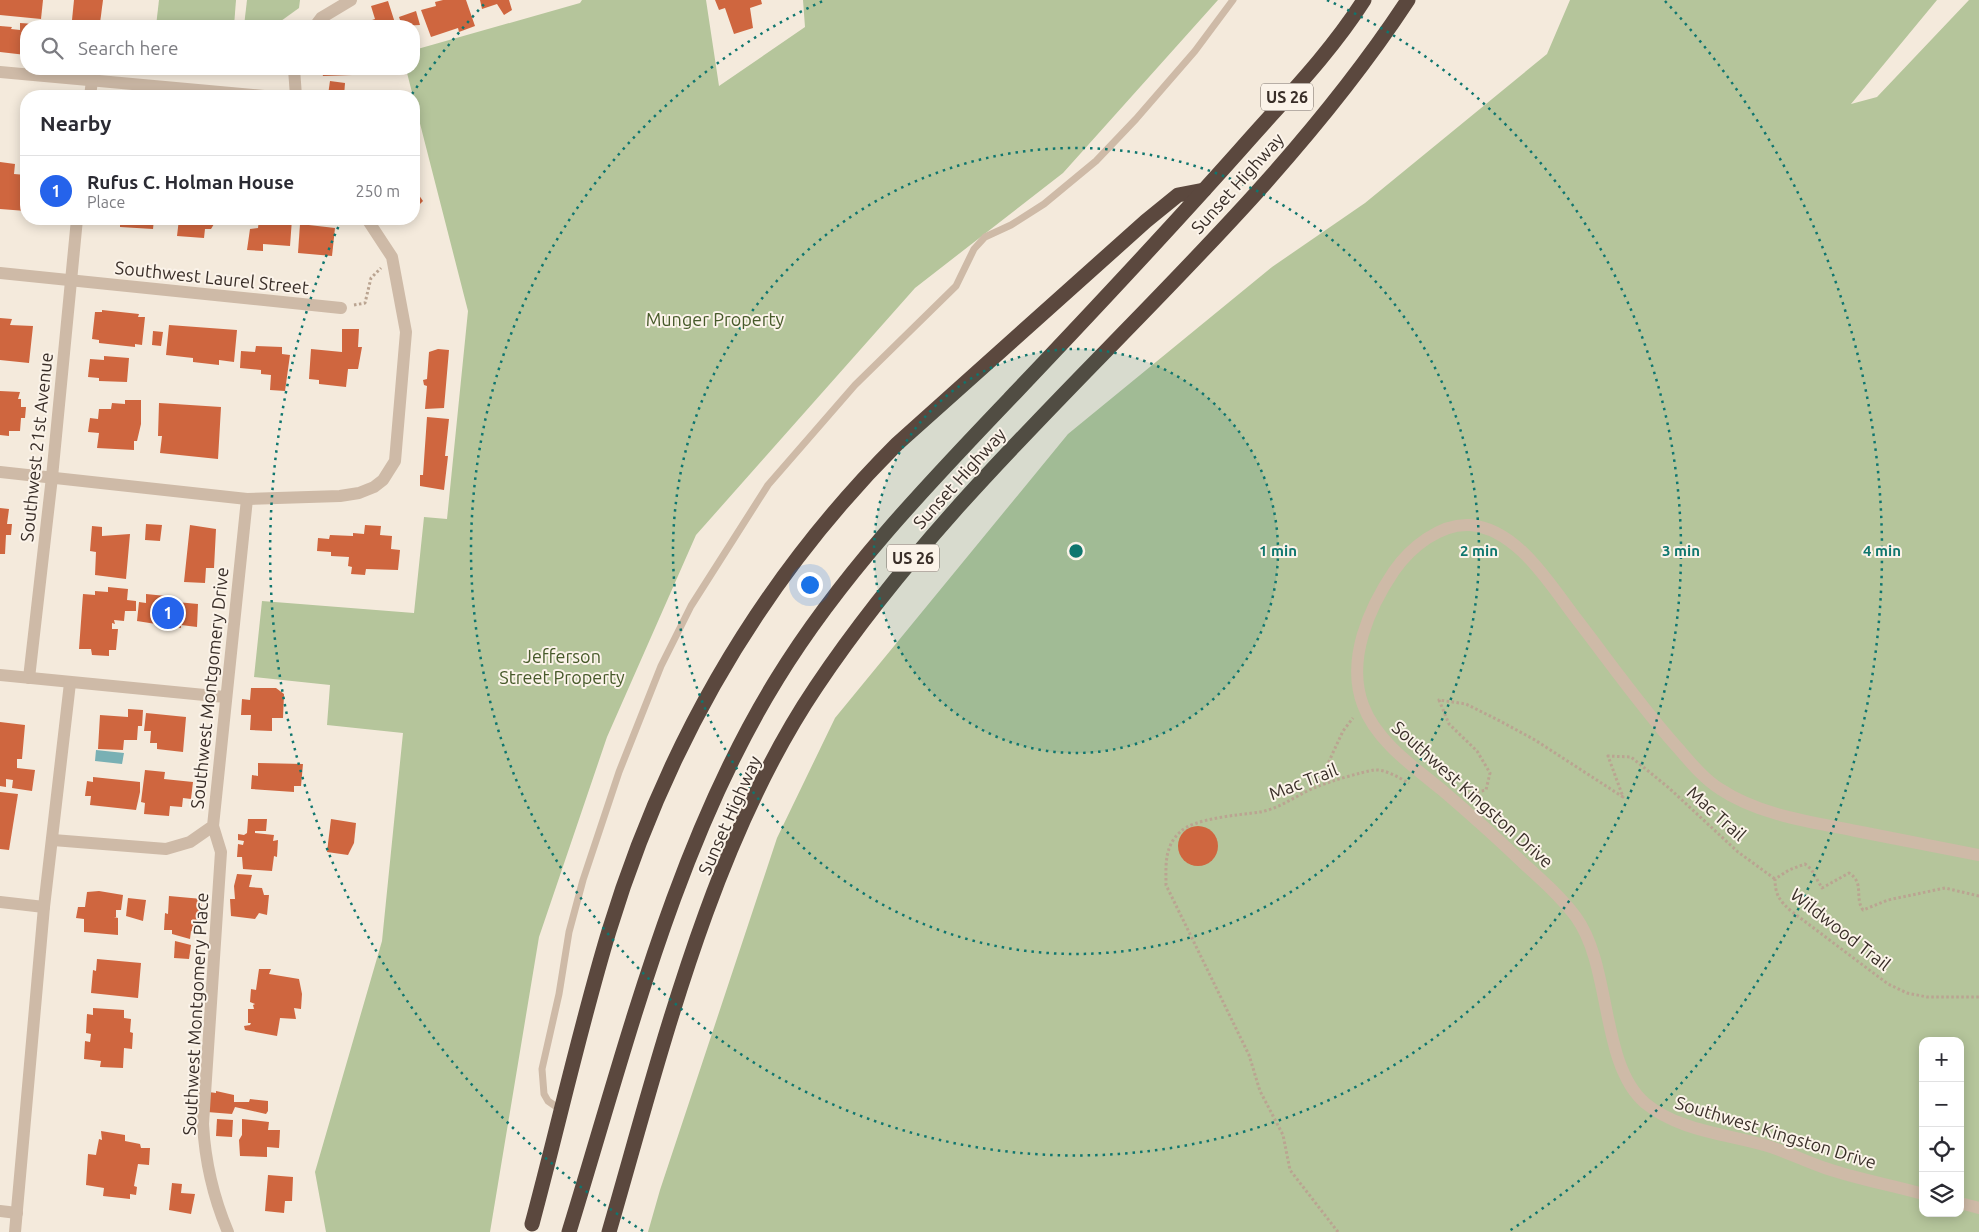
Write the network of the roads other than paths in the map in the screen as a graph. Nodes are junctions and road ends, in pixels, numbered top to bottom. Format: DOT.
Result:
graph roads {
  1 [pos="351,0"];
  2 [pos="1233,0"];
  3 [pos="1364,0"];
  4 [pos="1408,0"];
  5 [pos="320,20"];
  6 [pos="0,72"];
  7 [pos="20,74"];
  8 [pos="31,75"];
  9 [pos="294,75"];
  10 [pos="92,81"];
  11 [pos="91,90"];
  12 [pos="195,90"];
  13 [pos="296,90"];
  14 [pos="1204,190"];
  15 [pos="76,225"];
  16 [pos="371,225"];
  17 [pos="0,273"];
  18 [pos="70,280"];
  19 [pos="342,308"];
  20 [pos="0,472"];
  21 [pos="52,477"];
  22 [pos="247,499"];
  23 [pos="0,675"];
  24 [pos="29,678"];
  25 [pos="70,683"];
  26 [pos="226,697"];
  27 [pos="212,826"];
  28 [pos="53,840"];
  29 [pos="1979,855"];
  30 [pos="0,902"];
  31 [pos="44,907"];
  32 [pos="562,1111"];
  33 [pos="1919,1193"];
  34 [pos="1964,1205"];
  35 [pos="1979,1208"];
  36 [pos="0,1211"];
  37 [pos="17,1213"];
  38 [pos="532,1224"];
  39 [pos="15,1232"];
  40 [pos="228,1232"];
  41 [pos="569,1232"];
  42 [pos="609,1232"];
  1 -- 5 [label="street"];
  2 -- 32 [label="lane"];
  3 -- 14 [label="highway, Sunset Highway / US 26"];
  4 -- 42 [label="highway, Sunset Highway / US 26"];
  6 -- 7 [label="street"];
  8 -- 10 [label="street"];
  9 -- 13 [label="street"];
  10 -- 11 [label="street"];
  10 -- 12 [label="street"];
  14 -- 32 [label="highway"];
  14 -- 41 [label="highway, Sunset Highway / US 26"];
  15 -- 18 [label="street, Southwest 21st Avenue"];
  16 -- 22 [label="street"];
  17 -- 18 [label="street, Southwest Laurel Street"];
  18 -- 19 [label="street, Southwest Laurel Street"];
  18 -- 21 [label="street, Southwest 21st Avenue"];
  20 -- 21 [label="street"];
  21 -- 22 [label="street"];
  21 -- 24 [label="street, Southwest 21st Avenue"];
  22 -- 26 [label="street, Southwest Montgomery Drive"];
  23 -- 24 [label="street"];
  24 -- 25 [label="street"];
  25 -- 26 [label="street"];
  25 -- 28 [label="street"];
  26 -- 27 [label="street, Southwest Montgomery Drive"];
  27 -- 28 [label="street, Southwest Montgomery Drive"];
  27 -- 40 [label="street, Southwest Montgomery Place"];
  28 -- 31 [label="street"];
  29 -- 33 [label="street, Southwest Kingston Drive"];
  30 -- 31 [label="street"];
  31 -- 37 [label="street"];
  32 -- 38 [label="highway"];
  34 -- 35 [label="street"];
  36 -- 37 [label="street"];
  37 -- 39 [label="street"];
}
